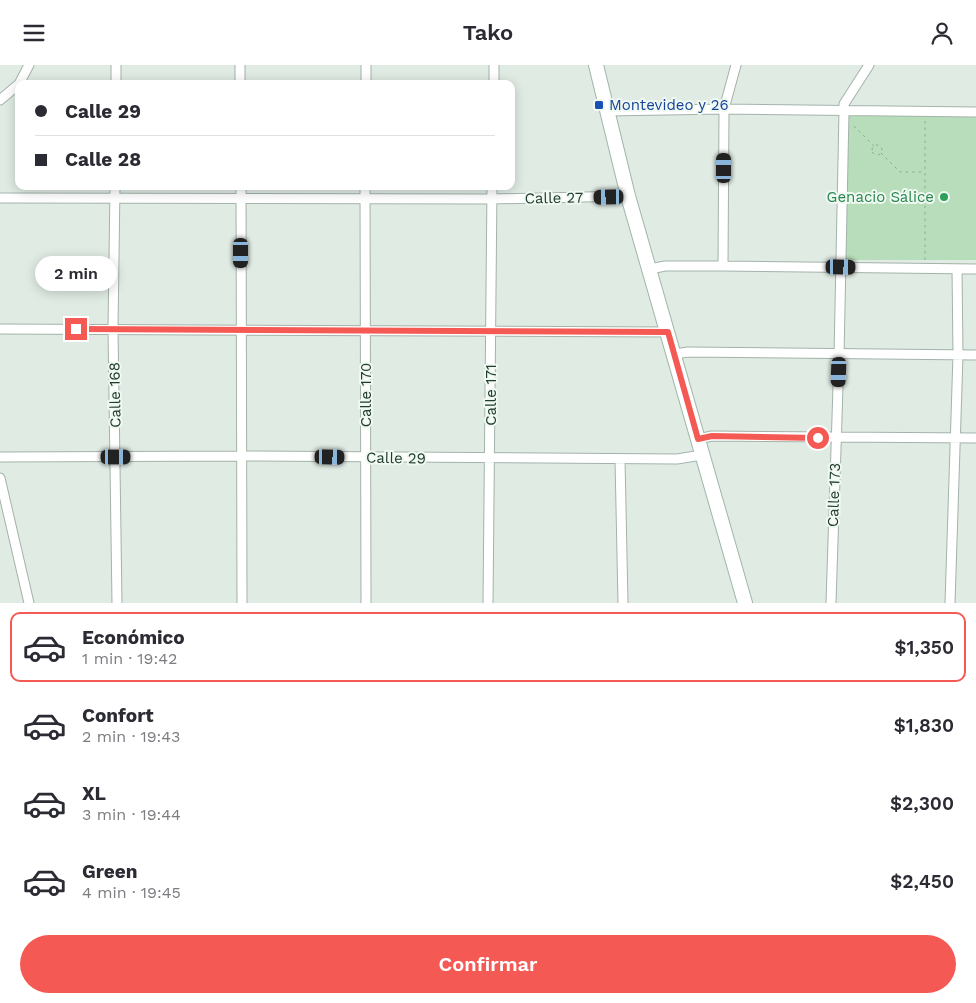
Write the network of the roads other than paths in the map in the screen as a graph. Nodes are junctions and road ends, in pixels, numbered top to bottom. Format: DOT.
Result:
graph roads {
  1 [pos="29,65"];
  2 [pos="116,65"];
  3 [pos="240,65"];
  4 [pos="366,65"];
  5 [pos="494,65"];
  6 [pos="596,65"];
  7 [pos="736,65"];
  8 [pos="869,65"];
  9 [pos="21,80"];
  10 [pos="116,80"];
  11 [pos="240,80"];
  12 [pos="366,80"];
  13 [pos="494,80"];
  14 [pos="15,87"];
  15 [pos="0,99"];
  16 [pos="724,109"];
  17 [pos="608,111"];
  18 [pos="844,111"];
  19 [pos="976,112"];
  20 [pos="115,190"];
  21 [pos="241,190"];
  22 [pos="365,190"];
  23 [pos="492,190"];
  24 [pos="628,196"];
  25 [pos="241,197"];
  26 [pos="0,198"];
  27 [pos="115,198"];
  28 [pos="365,198"];
  29 [pos="492,199"];
  30 [pos="723,266"];
  31 [pos="841,267"];
  32 [pos="650,269"];
  33 [pos="957,269"];
  34 [pos="976,269"];
  35 [pos="0,329"];
  36 [pos="114,329"];
  37 [pos="240,329"];
  38 [pos="366,329"];
  39 [pos="491,331"];
  40 [pos="668,332"];
  41 [pos="675,354"];
  42 [pos="958,355"];
  43 [pos="976,355"];
  44 [pos="839,356"];
  45 [pos="955,438"];
  46 [pos="976,438"];
  47 [pos="698,439"];
  48 [pos="836,439"];
  49 [pos="702,455"];
  50 [pos="241,456"];
  51 [pos="0,457"];
  52 [pos="116,457"];
  53 [pos="366,458"];
  54 [pos="491,459"];
  55 [pos="620,459"];
  56 [pos="0,479"];
  57 [pos="29,603"];
  58 [pos="117,603"];
  59 [pos="242,603"];
  60 [pos="366,603"];
  61 [pos="488,603"];
  62 [pos="623,603"];
  63 [pos="745,603"];
  64 [pos="831,603"];
  65 [pos="950,603"];
  1 -- 9 [label="street"];
  2 -- 10 [label="street"];
  3 -- 11 [label="street"];
  4 -- 12 [label="street"];
  5 -- 13 [label="street"];
  6 -- 17 [label="main road"];
  7 -- 16 [label="street"];
  8 -- 18 [label="street, Calle 173"];
  14 -- 15 [label="street"];
  16 -- 17 [label="street"];
  16 -- 18 [label="street"];
  16 -- 30 [label="street"];
  17 -- 24 [label="main road"];
  18 -- 19 [label="street"];
  18 -- 31 [label="street, Calle 173"];
  20 -- 27 [label="street, Calle 168"];
  21 -- 25 [label="street"];
  22 -- 28 [label="street, Calle 170"];
  23 -- 29 [label="street, Calle 171"];
  24 -- 29 [label="street, Calle 27"];
  24 -- 32 [label="main road"];
  25 -- 27 [label="street, Calle 27"];
  25 -- 28 [label="street, Calle 27"];
  25 -- 37 [label="street"];
  26 -- 27 [label="street, Calle 27"];
  27 -- 36 [label="street, Calle 168"];
  28 -- 29 [label="street, Calle 27"];
  28 -- 38 [label="street, Calle 170"];
  29 -- 39 [label="street, Calle 171"];
  30 -- 31 [label="street"];
  30 -- 32 [label="street"];
  31 -- 33 [label="street"];
  31 -- 44 [label="street, Calle 173"];
  32 -- 40 [label="main road"];
  33 -- 34 [label="street"];
  33 -- 42 [label="street"];
  35 -- 36 [label="street"];
  36 -- 37 [label="street"];
  36 -- 52 [label="street, Calle 168"];
  37 -- 38 [label="street"];
  37 -- 50 [label="street"];
  38 -- 39 [label="street"];
  38 -- 53 [label="street, Calle 170"];
  39 -- 40 [label="street"];
  39 -- 54 [label="street, Calle 171"];
  40 -- 41 [label="main road"];
  41 -- 44 [label="street"];
  41 -- 47 [label="main road"];
  42 -- 43 [label="street"];
  42 -- 44 [label="street"];
  42 -- 45 [label="street"];
  44 -- 48 [label="street, Calle 173"];
  45 -- 46 [label="street"];
  45 -- 48 [label="street"];
  45 -- 65 [label="street"];
  47 -- 48 [label="street"];
  47 -- 49 [label="main road"];
  48 -- 64 [label="street, Calle 173"];
  49 -- 55 [label="street, Calle 29"];
  49 -- 63 [label="main road"];
  50 -- 52 [label="street, Calle 29"];
  50 -- 53 [label="street, Calle 29"];
  50 -- 59 [label="street"];
  51 -- 52 [label="street, Calle 29"];
  52 -- 58 [label="street, Calle 168"];
  53 -- 54 [label="street, Calle 29"];
  53 -- 60 [label="street, Calle 170"];
  54 -- 55 [label="street, Calle 29"];
  54 -- 61 [label="street, Calle 171"];
  55 -- 62 [label="street"];
  56 -- 57 [label="street"];
}
